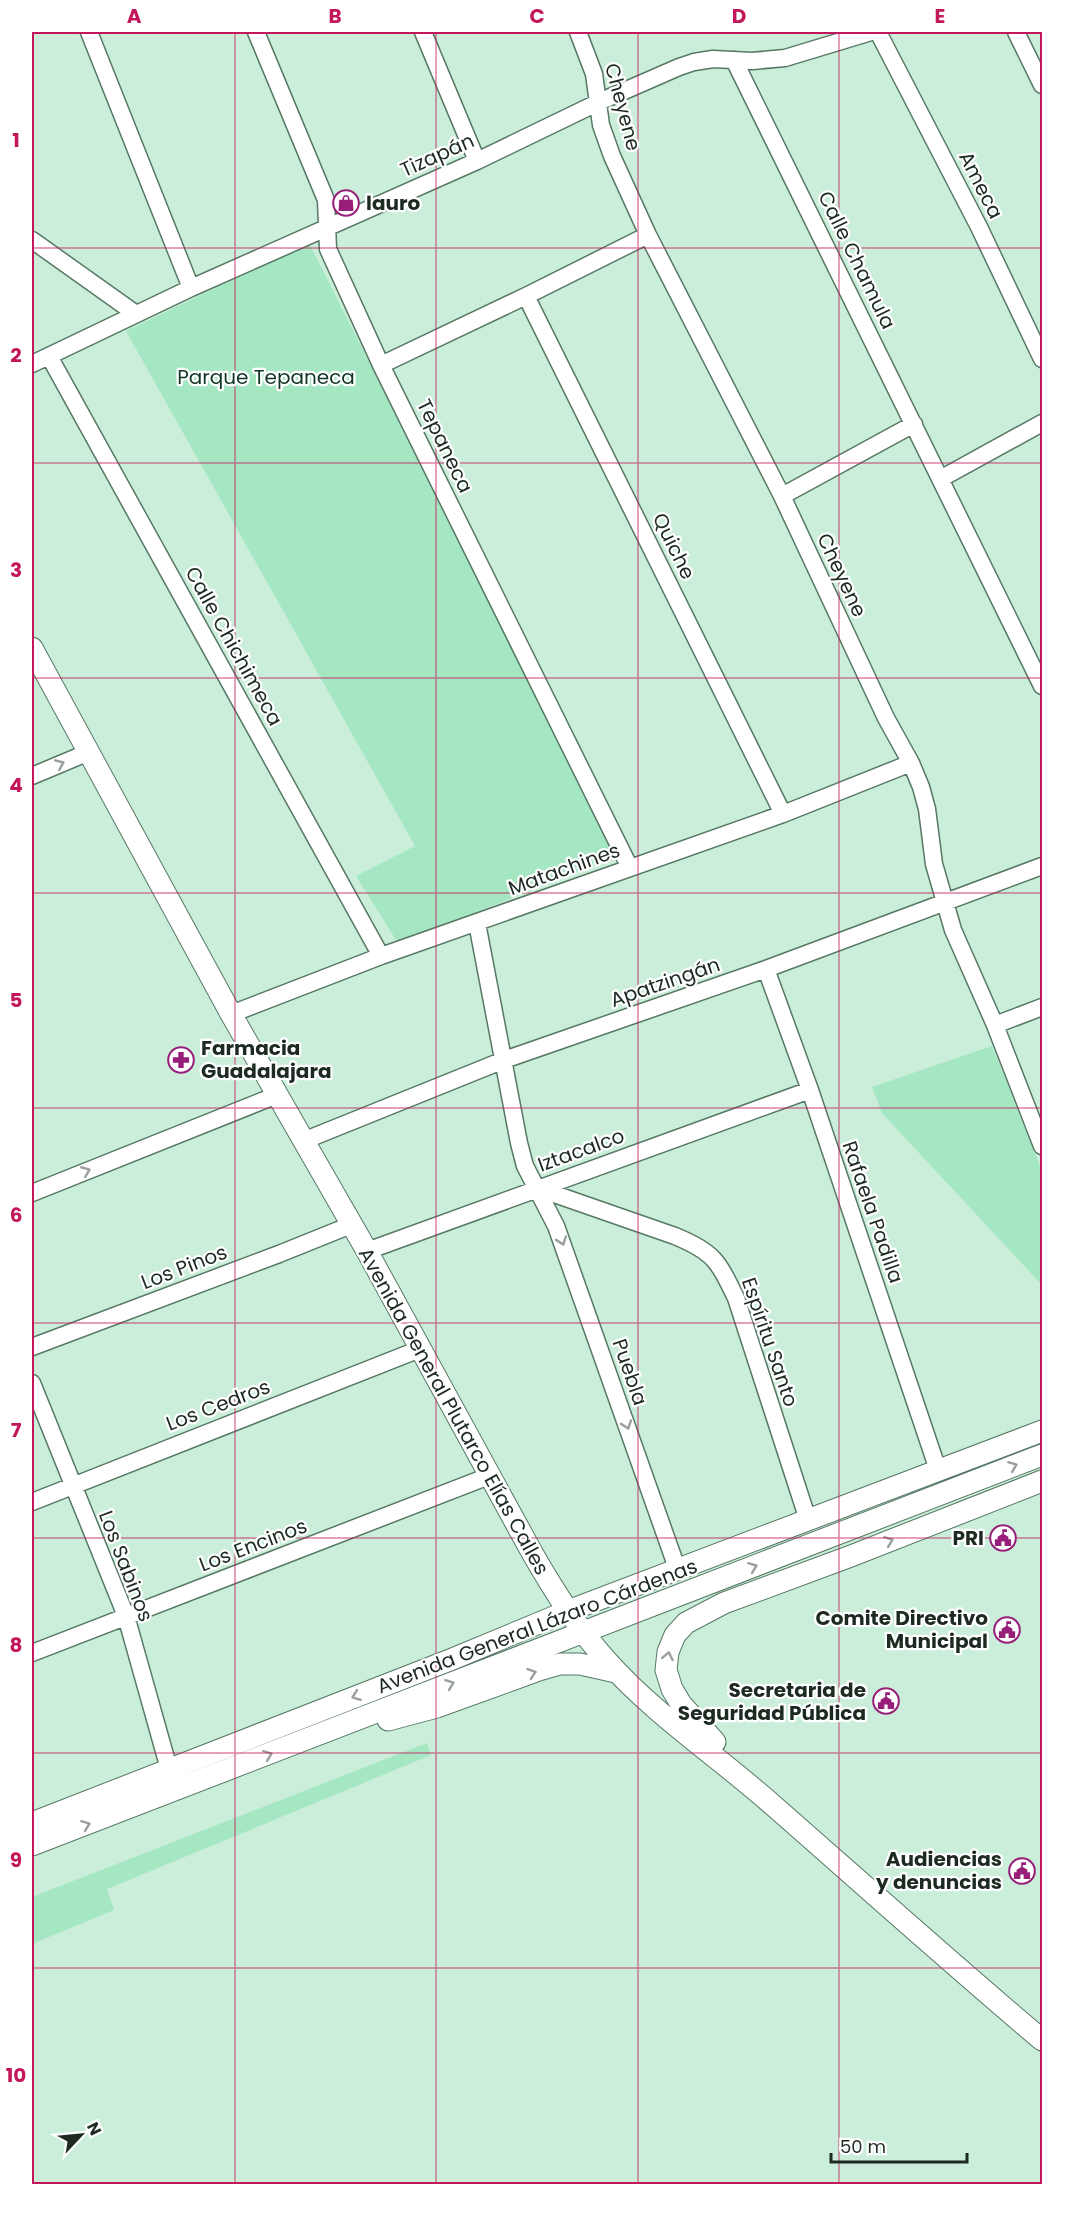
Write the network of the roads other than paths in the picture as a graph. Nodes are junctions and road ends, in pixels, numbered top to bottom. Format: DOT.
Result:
graph roads {
  1 [pos="89,32"];
  2 [pos="256,32"];
  3 [pos="423,32"];
  4 [pos="578,32"];
  5 [pos="872,32"];
  6 [pos="878,32"];
  7 [pos="1016,32"];
  8 [pos="734,60"];
  9 [pos="1042,85"];
  10 [pos="599,102"];
  11 [pos="477,161"];
  12 [pos="328,226"];
  13 [pos="648,235"];
  14 [pos="32,240"];
  15 [pos="191,288"];
  16 [pos="526,296"];
  17 [pos="136,314"];
  18 [pos="49,356"];
  19 [pos="1042,359"];
  20 [pos="32,364"];
  21 [pos="381,365"];
  22 [pos="1042,423"];
  23 [pos="914,424"];
  24 [pos="942,478"];
  25 [pos="782,496"];
  26 [pos="32,648"];
  27 [pos="1042,686"];
  28 [pos="89,752"];
  29 [pos="911,763"];
  30 [pos="32,776"];
  31 [pos="783,814"];
  32 [pos="1042,866"];
  33 [pos="630,868"];
  34 [pos="945,902"];
  35 [pos="477,923"];
  36 [pos="381,956"];
  37 [pos="766,969"];
  38 [pos="1042,1007"];
  39 [pos="231,1014"];
  40 [pos="995,1025"];
  41 [pos="504,1060"];
  42 [pos="810,1090"];
  43 [pos="277,1095"];
  44 [pos="303,1141"];
  45 [pos="1042,1146"];
  46 [pos="537,1188"];
  47 [pos="32,1193"];
  48 [pos="351,1225"];
  49 [pos="367,1251"];
  50 [pos="32,1347"];
  51 [pos="420,1349"];
  52 [pos="32,1383"];
  53 [pos="1042,1431"];
  54 [pos="1042,1455"];
  55 [pos="938,1470"];
  56 [pos="489,1476"];
  57 [pos="974,1481"];
  58 [pos="1042,1481"];
  59 [pos="71,1485"];
  60 [pos="1007,1495"];
  61 [pos="32,1502"];
  62 [pos="808,1520"];
  63 [pos="808,1546"];
  64 [pos="851,1556"];
  65 [pos="678,1571"];
  66 [pos="568,1611"];
  67 [pos="126,1617"];
  68 [pos="583,1634"];
  69 [pos="32,1653"];
  70 [pos="617,1672"];
  71 [pos="335,1729"];
  72 [pos="169,1769"];
  73 [pos="770,1802"];
  74 [pos="32,1823"];
  75 [pos="32,1845"];
  76 [pos="1042,2040"];
  1 -- 15 [label="street"];
  2 -- 12 [label="street, Tepaneca"];
  3 -- 11 [label="street"];
  4 -- 10 [label="street, Cheyene"];
  5 -- 8 [label="street, Tizapán"];
  6 -- 19 [label="street, Ameca"];
  7 -- 9 [label="street"];
  8 -- 10 [label="street, Tizapán"];
  8 -- 23 [label="street, Calle Chamula"];
  10 -- 11 [label="street, Tizapán"];
  10 -- 13 [label="street, Cheyene"];
  11 -- 12 [label="street, Tizapán"];
  12 -- 15 [label="street, Tizapán"];
  12 -- 21 [label="street, Tepaneca"];
  13 -- 16 [label="street"];
  13 -- 25 [label="street, Cheyene"];
  14 -- 17 [label="street"];
  15 -- 17 [label="street, Tizapán"];
  16 -- 21 [label="street"];
  16 -- 31 [label="street, Quiche"];
  17 -- 18 [label="street, Tizapán"];
  18 -- 20 [label="street, Tizapán"];
  18 -- 36 [label="street, Calle Chichimeca"];
  21 -- 33 [label="street, Tepaneca"];
  22 -- 24 [label="street"];
  23 -- 24 [label="street, Calle Chamula"];
  23 -- 25 [label="street"];
  24 -- 27 [label="street, Calle Chamula"];
  25 -- 29 [label="street, Cheyene"];
  26 -- 28 [label="street, Avenida General Plutarco Elías Calles"];
  30 -- 28 [label="street, one-way"];
  28 -- 39 [label="street, Avenida General Plutarco Elías Calles"];
  29 -- 31 [label="street, Matachines"];
  29 -- 34 [label="street, Cheyene"];
  31 -- 33 [label="street, Matachines"];
  32 -- 34 [label="street, Apatzingán"];
  33 -- 35 [label="street, Matachines"];
  34 -- 37 [label="street, Apatzingán"];
  34 -- 40 [label="street, Cheyene"];
  35 -- 36 [label="street, Matachines"];
  35 -- 41 [label="street, Puebla"];
  36 -- 39 [label="street, Matachines"];
  37 -- 41 [label="street, Apatzingán"];
  37 -- 42 [label="street, Rafaela Padilla"];
  38 -- 40 [label="street"];
  39 -- 43 [label="street, Avenida General Plutarco Elías Calles"];
  40 -- 45 [label="street, Cheyene"];
  41 -- 44 [label="street, Apatzingán"];
  41 -- 46 [label="street, Puebla"];
  42 -- 46 [label="street, Iztacalco"];
  42 -- 55 [label="street, Rafaela Padilla"];
  43 -- 44 [label="street, Avenida General Plutarco Elías Calles"];
  47 -- 43 [label="street, one-way"];
  44 -- 48 [label="street, Avenida General Plutarco Elías Calles"];
  46 -- 49 [label="street, Iztacalco"];
  46 -- 62 [label="street, Espíritu Santo"];
  46 -- 65 [label="street, Puebla, one-way"];
  48 -- 49 [label="street, Avenida General Plutarco Elías Calles"];
  48 -- 50 [label="street, Los Pinos"];
  49 -- 51 [label="street, Avenida General Plutarco Elías Calles"];
  51 -- 56 [label="street, Avenida General Plutarco Elías Calles"];
  51 -- 59 [label="street, Los Cedros"];
  52 -- 59 [label="street, Los Sabinos"];
  53 -- 55 [label="street, Avenida General Lázaro Cárdenas"];
  57 -- 54 [label="street, Avenida General Lázaro Cárdenas, one-way"];
  55 -- 62 [label="street, Avenida General Lázaro Cárdenas"];
  56 -- 66 [label="street, Avenida General Plutarco Elías Calles"];
  56 -- 67 [label="street, Los Encinos"];
  57 -- 60 [label="street"];
  57 -- 63 [label="street, Avenida General Lázaro Cárdenas"];
  58 -- 60 [label="street"];
  59 -- 61 [label="street, Los Cedros"];
  59 -- 67 [label="street, Los Sabinos"];
  64 -- 60 [label="street, one-way"];
  62 -- 65 [label="street, Avenida General Lázaro Cárdenas"];
  63 -- 64 [label="street"];
  68 -- 63 [label="street, Avenida General Lázaro Cárdenas, one-way"];
  73 -- 64 [label="street, one-way"];
  65 -- 66 [label="street, Avenida General Lázaro Cárdenas"];
  66 -- 68 [label="street, Avenida General Plutarco Elías Calles"];
  66 -- 72 [label="street, Avenida General Lázaro Cárdenas, one-way"];
  67 -- 69 [label="street, Los Encinos"];
  67 -- 72 [label="street, Los Sabinos"];
  68 -- 70 [label="street, Avenida General Plutarco Elías Calles"];
  71 -- 68 [label="street, Avenida General Lázaro Cárdenas, one-way"];
  71 -- 70 [label="street, one-way"];
  70 -- 73 [label="street, Avenida General Plutarco Elías Calles"];
  75 -- 71 [label="street, Avenida General Lázaro Cárdenas, one-way"];
  72 -- 74 [label="street, Avenida General Lázaro Cárdenas"];
  73 -- 76 [label="street, Avenida General Plutarco Elías Calles"];
}
